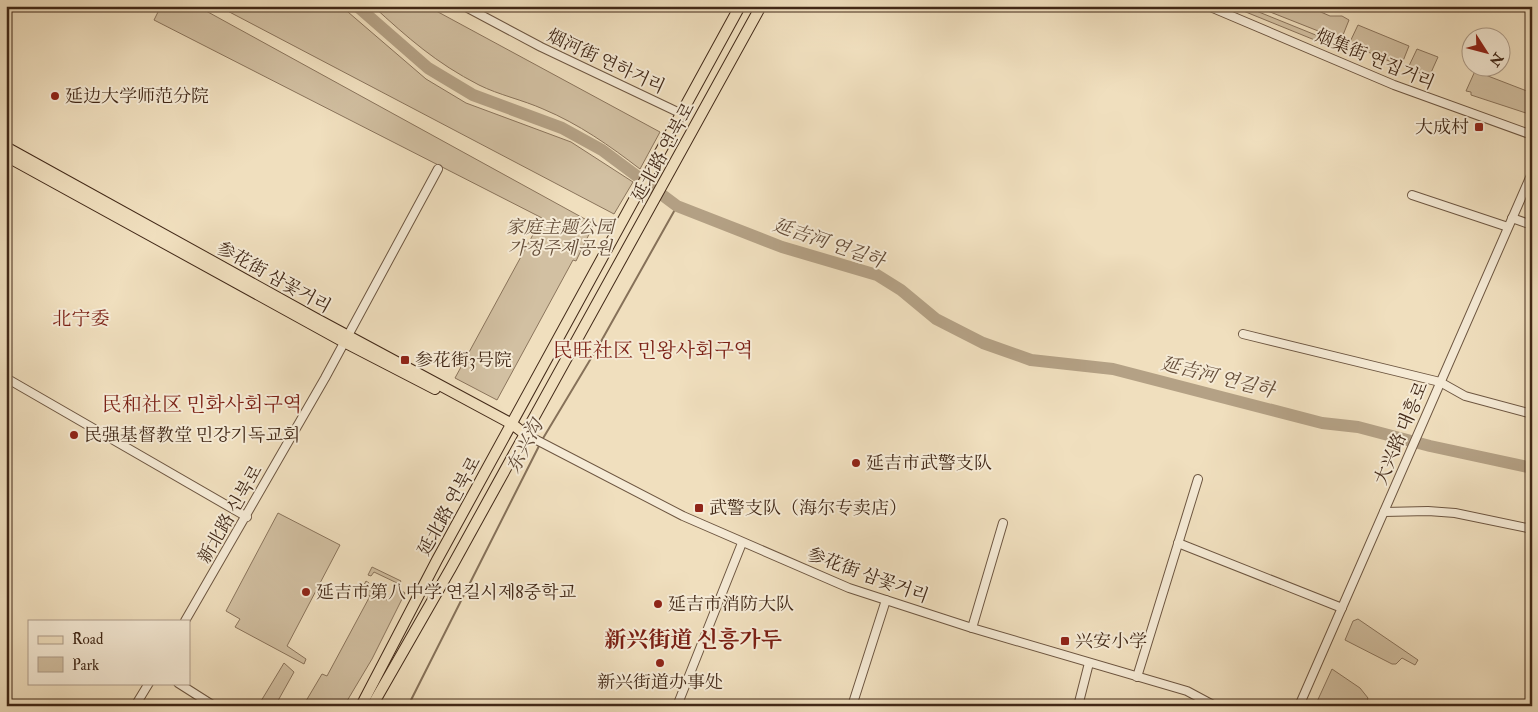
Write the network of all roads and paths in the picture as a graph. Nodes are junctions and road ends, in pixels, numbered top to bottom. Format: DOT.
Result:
graph roads {
  1 [pos="464,6"];
  2 [pos="740,6"];
  3 [pos="761,6"];
  4 [pos="1208,6"];
  5 [pos="682,114"];
  6 [pos="1532,135"];
  7 [pos="6,148"];
  8 [pos="6,156"];
  9 [pos="438,169"];
  10 [pos="1532,172"];
  11 [pos="1412,196"];
  12 [pos="1512,218"];
  13 [pos="1532,225"];
  14 [pos="1508,227"];
  15 [pos="1243,334"];
  16 [pos="346,339"];
  17 [pos="6,378"];
  18 [pos="1438,385"];
  19 [pos="1532,414"];
  20 [pos="511,427"];
  21 [pos="525,434"];
  22 [pos="1198,479"];
  23 [pos="1384,512"];
  24 [pos="247,517"];
  25 [pos="1003,523"];
  26 [pos="1532,529"];
  27 [pos="742,543"];
  28 [pos="1178,543"];
  29 [pos="886,600"];
  30 [pos="1342,608"];
  31 [pos="187,620"];
  32 [pos="972,628"];
  33 [pos="1089,663"];
  34 [pos="1137,677"];
  35 [pos="148,684"];
  36 [pos="180,684"];
  37 [pos="373,701"];
  38 [pos="211,704"];
  39 [pos="135,706"];
  40 [pos="356,706"];
  41 [pos="361,706"];
  42 [pos="677,706"];
  43 [pos="852,706"];
  44 [pos="1078,706"];
  45 [pos="1215,706"];
  46 [pos="1299,706"];
  1 -- 5 [label="street, 烟河街 연하거리"];
  2 -- 5 [label="main road, 延北路 연북로"];
  3 -- 21 [label="main road, 延北路 연북로"];
  4 -- 6 [label="street, 烟集街 연집거리"];
  5 -- 20 [label="main road, 延北路 연북로"];
  7 -- 16 [label="main road, 参花街 삼꽃거리"];
  8 -- 16 [label="main road, 参花街 삼꽃거리"];
  9 -- 16 [label="street, 新北路 신북로"];
  10 -- 12 [label="street, 大兴路 대흥로"];
  11 -- 14 [label="street"];
  12 -- 13 [label="street"];
  12 -- 14 [label="street, 大兴路 대흥로"];
  14 -- 18 [label="street, 大兴路 대흥로"];
  15 -- 18 [label="street"];
  16 -- 20 [label="main road, 参花街 삼꽃거리"];
  16 -- 24 [label="street, 新北路 신북로"];
  17 -- 24 [label="street"];
  18 -- 19 [label="street"];
  18 -- 23 [label="street, 大兴路 대흥로"];
  20 -- 21 [label="main road, 参花街 삼꽃거리"];
  20 -- 37 [label="main road, 延北路 연북로"];
  21 -- 27 [label="street, 参花街 삼꽃거리"];
  21 -- 37 [label="main road, 延北路 연북로"];
  22 -- 28 [label="street"];
  23 -- 26 [label="street"];
  23 -- 30 [label="street, 大兴路 대흥로"];
  24 -- 31 [label="street, 新北路 신북로"];
  25 -- 32 [label="street"];
  27 -- 29 [label="street, 参花街 삼꽃거리"];
  27 -- 42 [label="street"];
  28 -- 30 [label="street"];
  28 -- 34 [label="street"];
  29 -- 32 [label="street, 参花街 삼꽃거리"];
  29 -- 43 [label="street"];
  30 -- 46 [label="street, 大兴路 대흥로"];
  32 -- 33 [label="street, 参花街 삼꽃거리"];
  33 -- 34 [label="street, 参花街 삼꽃거리"];
  33 -- 44 [label="street"];
  34 -- 45 [label="street, 参花街 삼꽃거리"];
  35 -- 39 [label="street"];
  36 -- 38 [label="street"];
  37 -- 40 [label="main road"];
  37 -- 41 [label="main road, 延北路 연북로"];
}
